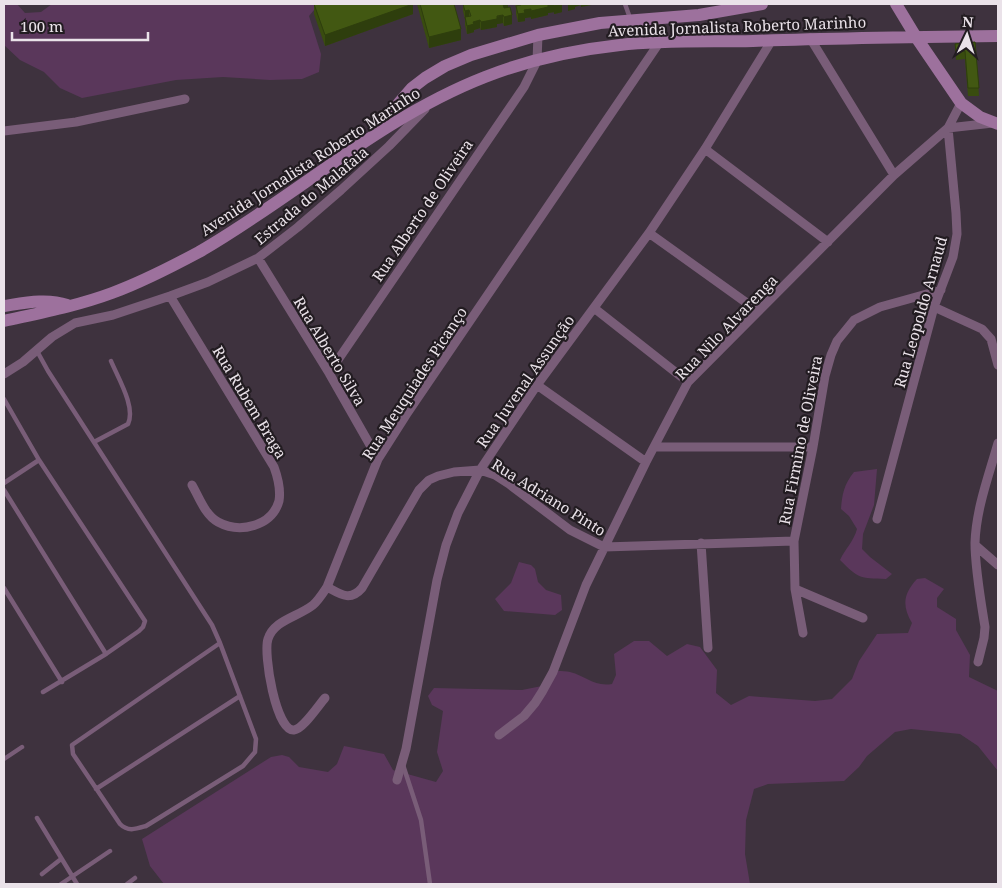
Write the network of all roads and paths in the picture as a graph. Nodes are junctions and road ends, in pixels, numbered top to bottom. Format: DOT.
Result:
graph roads {
  1 [pos="625,4"];
  2 [pos="762,4"];
  3 [pos="896,4"];
  4 [pos="631,22"];
  5 [pos="538,35"];
  6 [pos="998,36"];
  7 [pos="916,37"];
  8 [pos="810,38"];
  9 [pos="772,40"];
  10 [pos="659,43"];
  11 [pos="537,61"];
  12 [pos="185,99"];
  13 [pos="434,99"];
  14 [pos="961,103"];
  15 [pos="997,123"];
  16 [pos="948,128"];
  17 [pos="4,131"];
  18 [pos="377,134"];
  19 [pos="705,149"];
  20 [pos="894,175"];
  21 [pos="649,233"];
  22 [pos="828,242"];
  23 [pos="258,258"];
  24 [pos="941,290"];
  25 [pos="170,296"];
  26 [pos="4,306"];
  27 [pos="69,306"];
  28 [pos="934,307"];
  29 [pos="594,308"];
  30 [pos="758,312"];
  31 [pos="4,320"];
  32 [pos="75,322"];
  33 [pos="36,350"];
  34 [pos="111,361"];
  35 [pos="998,365"];
  36 [pos="328,373"];
  37 [pos="4,374"];
  38 [pos="688,382"];
  39 [pos="537,385"];
  40 [pos="4,399"];
  41 [pos="94,442"];
  42 [pos="998,443"];
  43 [pos="655,447"];
  44 [pos="813,447"];
  45 [pos="378,459"];
  46 [pos="39,460"];
  47 [pos="646,462"];
  48 [pos="480,470"];
  49 [pos="4,483"];
  50 [pos="192,485"];
  51 [pos="4,490"];
  52 [pos="877,519"];
  53 [pos="794,541"];
  54 [pos="701,543"];
  55 [pos="975,545"];
  56 [pos="604,547"];
  57 [pos="998,565"];
  58 [pos="327,587"];
  59 [pos="4,588"];
  60 [pos="795,589"];
  61 [pos="863,618"];
  62 [pos="803,633"];
  63 [pos="220,642"];
  64 [pos="708,648"];
  65 [pos="106,654"];
  66 [pos="978,662"];
  67 [pos="62,682"];
  68 [pos="44,692"];
  69 [pos="240,696"];
  70 [pos="324,698"];
  71 [pos="500,735"];
  72 [pos="22,747"];
  73 [pos="4,759"];
  74 [pos="402,764"];
  75 [pos="397,780"];
  76 [pos="96,789"];
  77 [pos="37,818"];
  78 [pos="110,851"];
  79 [pos="61,859"];
  80 [pos="42,874"];
  81 [pos="72,878"];
  82 [pos="135,878"];
  83 [pos="61,884"];
  84 [pos="76,884"];
  85 [pos="127,884"];
  86 [pos="430,884"];
  1 -- 4 [label="lane"];
  2 -- 4 [label="main road"];
  3 -- 7 [label="main road"];
  4 -- 5 [label="main road"];
  5 -- 11 [label="street"];
  5 -- 18 [label="main road"];
  6 -- 7 [label="main road, Avenida Jornalista Roberto Marinho"];
  7 -- 8 [label="main road, Avenida Jornalista Roberto Marinho"];
  7 -- 14 [label="main road"];
  8 -- 9 [label="main road, Avenida Jornalista Roberto Marinho"];
  8 -- 20 [label="street"];
  9 -- 10 [label="main road, Avenida Jornalista Roberto Marinho"];
  9 -- 19 [label="street, Rua Juvenal Assunção"];
  10 -- 11 [label="main road, Avenida Jornalista Roberto Marinho"];
  10 -- 45 [label="street, Rua Meuquiades Picanço"];
  11 -- 13 [label="main road, Avenida Jornalista Roberto Marinho"];
  11 -- 36 [label="street, Rua Alberto de Oliveira"];
  12 -- 17 [label="street"];
  13 -- 18 [label="main road, Avenida Jornalista Roberto Marinho"];
  13 -- 23 [label="street, Estrada do Malafaia"];
  14 -- 15 [label="main road"];
  14 -- 16 [label="street, Rua Nilo Alvarenga"];
  15 -- 16 [label="street"];
  16 -- 20 [label="street, Rua Nilo Alvarenga"];
  16 -- 24 [label="street, Rua Leopoldo Arnaud"];
  18 -- 27 [label="main road, Avenida Jornalista Roberto Marinho"];
  19 -- 21 [label="street, Rua Juvenal Assunção"];
  19 -- 22 [label="street"];
  20 -- 22 [label="street, Rua Nilo Alvarenga"];
  21 -- 29 [label="street, Rua Juvenal Assunção"];
  21 -- 30 [label="street"];
  22 -- 30 [label="street, Rua Nilo Alvarenga"];
  23 -- 25 [label="street, Estrada do Malafaia"];
  23 -- 36 [label="street, Rua Alberto Silva"];
  24 -- 28 [label="street, Rua Leopoldo Arnaud"];
  24 -- 44 [label="street, Rua Firmino de Oliveira"];
  25 -- 32 [label="street, Estrada do Malafaia"];
  25 -- 50 [label="street, Rua Rubem Braga"];
  26 -- 27 [label="main road"];
  27 -- 31 [label="main road, Avenida Jornalista Roberto Marinho"];
  27 -- 32 [label="street"];
  28 -- 35 [label="street"];
  28 -- 52 [label="street, Rua Leopoldo Arnaud"];
  29 -- 38 [label="street"];
  29 -- 39 [label="street, Rua Juvenal Assunção"];
  30 -- 38 [label="street, Rua Nilo Alvarenga"];
  32 -- 33 [label="street, Estrada do Malafaia"];
  33 -- 37 [label="street, Estrada do Malafaia"];
  33 -- 41 [label="lane"];
  34 -- 41 [label="lane"];
  36 -- 45 [label="street, Rua Alberto Silva"];
  38 -- 43 [label="street, Rua Nilo Alvarenga"];
  39 -- 47 [label="street"];
  39 -- 48 [label="street, Rua Juvenal Assunção"];
  40 -- 46 [label="lane"];
  41 -- 63 [label="lane"];
  42 -- 55 [label="street"];
  43 -- 44 [label="street"];
  43 -- 47 [label="street, Rua Nilo Alvarenga"];
  44 -- 53 [label="street, Rua Firmino de Oliveira"];
  45 -- 58 [label="street, Rua Meuquiades Picanço"];
  46 -- 49 [label="lane"];
  46 -- 65 [label="lane"];
  47 -- 56 [label="street, Rua Nilo Alvarenga"];
  48 -- 56 [label="street, Rua Adriano Pinto"];
  48 -- 58 [label="street, Rua Adriano Pinto"];
  48 -- 74 [label="street, Rua Juvenal Assunção"];
  51 -- 65 [label="lane"];
  53 -- 54 [label="street, Rua Adriano Pinto"];
  53 -- 60 [label="street, Rua Firmino de Oliveira"];
  54 -- 56 [label="street, Rua Adriano Pinto"];
  54 -- 64 [label="street"];
  55 -- 57 [label="street"];
  55 -- 66 [label="street"];
  56 -- 71 [label="street, Rua Nilo Alvarenga"];
  58 -- 70 [label="street, Rua Meuquiades Picanço"];
  59 -- 67 [label="lane"];
  60 -- 61 [label="street"];
  60 -- 62 [label="street, Rua Firmino de Oliveira"];
  63 -- 69 [label="lane"];
  63 -- 76 [label="lane"];
  65 -- 67 [label="lane"];
  67 -- 68 [label="lane"];
  69 -- 76 [label="lane"];
  69 -- 76 [label="lane"];
  72 -- 73 [label="lane"];
  74 -- 75 [label="street, Rua Juvenal Assunção"];
  74 -- 86 [label="lane"];
  77 -- 79 [label="lane"];
  78 -- 81 [label="lane"];
  79 -- 80 [label="lane"];
  79 -- 81 [label="lane"];
  81 -- 83 [label="lane"];
  81 -- 84 [label="lane"];
  82 -- 85 [label="lane"];
}
